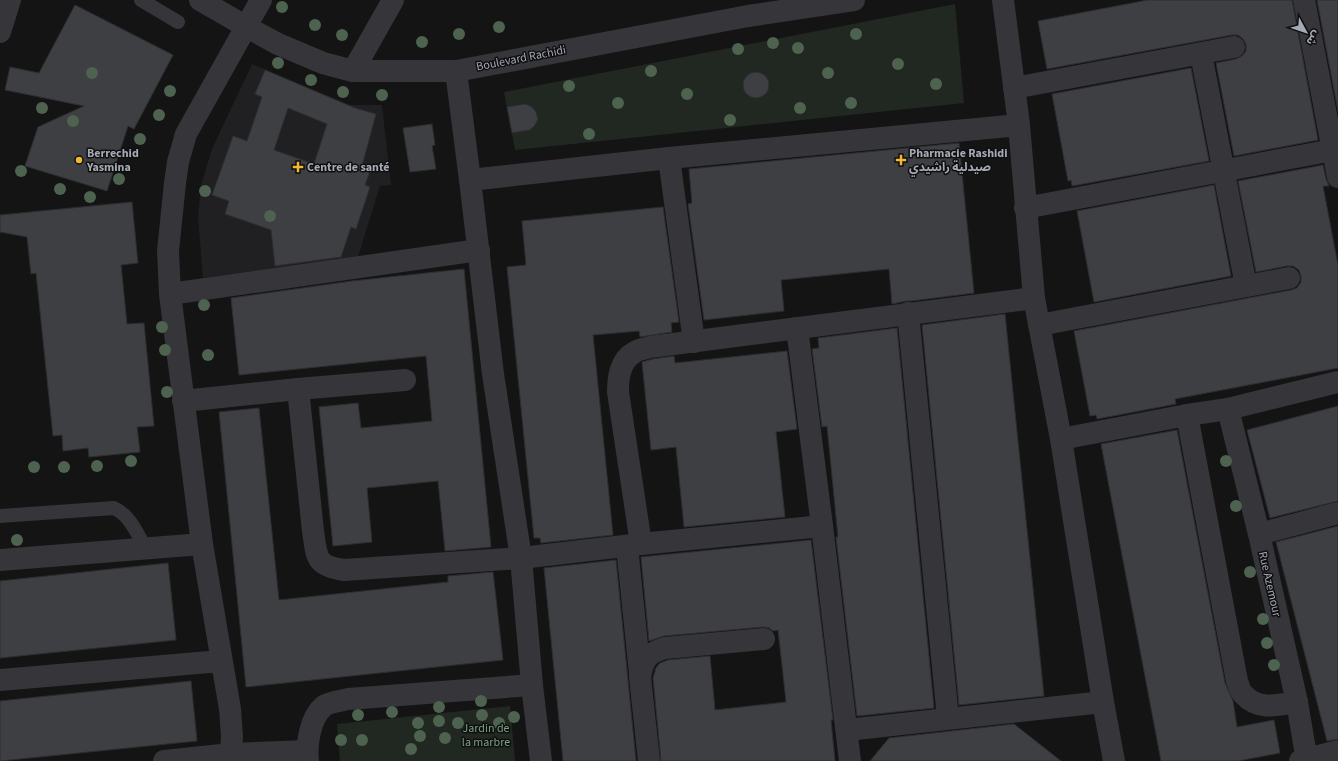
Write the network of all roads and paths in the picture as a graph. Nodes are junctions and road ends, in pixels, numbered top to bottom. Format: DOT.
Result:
graph roads {
  1 [pos="10,0"];
  2 [pos="141,0"];
  3 [pos="200,0"];
  4 [pos="261,0"];
  5 [pos="393,0"];
  6 [pos="854,0"];
  7 [pos="1003,0"];
  8 [pos="1304,0"];
  9 [pos="747,8"];
  10 [pos="178,22"];
  11 [pos="245,26"];
  12 [pos="0,32"];
  13 [pos="1234,47"];
  14 [pos="1201,54"];
  15 [pos="456,70"];
  16 [pos="353,71"];
  17 [pos="1014,88"];
  18 [pos="1019,125"];
  19 [pos="1336,150"];
  20 [pos="669,158"];
  21 [pos="1224,171"];
  22 [pos="1338,177"];
  23 [pos="470,180"];
  24 [pos="1025,208"];
  25 [pos="479,250"];
  26 [pos="1289,278"];
  27 [pos="1246,286"];
  28 [pos="170,294"];
  29 [pos="1034,298"];
  30 [pos="908,313"];
  31 [pos="1039,325"];
  32 [pos="797,328"];
  33 [pos="694,342"];
  34 [pos="406,380"];
  35 [pos="1338,382"];
  36 [pos="298,389"];
  37 [pos="183,401"];
  38 [pos="1228,409"];
  39 [pos="1187,415"];
  40 [pos="1061,439"];
  41 [pos="1338,513"];
  42 [pos="0,516"];
  43 [pos="822,526"];
  44 [pos="1259,534"];
  45 [pos="202,544"];
  46 [pos="634,545"];
  47 [pos="146,548"];
  48 [pos="521,558"];
  49 [pos="0,560"];
  50 [pos="764,639"];
  51 [pos="221,661"];
  52 [pos="640,677"];
  53 [pos="0,680"];
  54 [pos="532,685"];
  55 [pos="1103,702"];
  56 [pos="1297,702"];
  57 [pos="948,718"];
  58 [pos="847,730"];
  59 [pos="1338,751"];
  60 [pos="231,754"];
  61 [pos="307,756"];
  62 [pos="1304,760"];
  63 [pos="164,761"];
  64 [pos="541,761"];
  65 [pos="649,761"];
  66 [pos="850,761"];
  67 [pos="1114,761"];
  1 -- 12 [label="street"];
  2 -- 10 [label="lane"];
  3 -- 11 [label="street, Boulevard Rachidi"];
  4 -- 11 [label="street"];
  5 -- 16 [label="street"];
  6 -- 9 [label="street, Boulevard Rachidi"];
  7 -- 17 [label="street"];
  8 -- 19 [label="street"];
  9 -- 15 [label="street, Boulevard Rachidi"];
  11 -- 16 [label="street, Boulevard Rachidi"];
  11 -- 28 [label="street"];
  13 -- 14 [label="street"];
  14 -- 17 [label="street"];
  14 -- 21 [label="street"];
  15 -- 16 [label="street, Boulevard Rachidi"];
  15 -- 23 [label="street"];
  17 -- 18 [label="street"];
  18 -- 20 [label="street"];
  18 -- 24 [label="street"];
  19 -- 21 [label="street"];
  19 -- 22 [label="street"];
  20 -- 23 [label="street"];
  20 -- 33 [label="street"];
  21 -- 24 [label="street"];
  21 -- 27 [label="street"];
  23 -- 25 [label="street"];
  24 -- 29 [label="street"];
  25 -- 28 [label="street"];
  25 -- 48 [label="street"];
  26 -- 27 [label="street"];
  27 -- 31 [label="street"];
  28 -- 37 [label="street"];
  29 -- 30 [label="street"];
  29 -- 31 [label="street"];
  30 -- 32 [label="street"];
  30 -- 57 [label="street"];
  31 -- 40 [label="street"];
  32 -- 33 [label="street"];
  32 -- 43 [label="street"];
  33 -- 46 [label="street"];
  34 -- 36 [label="street"];
  35 -- 38 [label="street"];
  36 -- 37 [label="street"];
  36 -- 48 [label="street"];
  37 -- 45 [label="street"];
  38 -- 39 [label="street"];
  38 -- 44 [label="street, Rue Azemour"];
  39 -- 40 [label="street"];
  39 -- 56 [label="street"];
  40 -- 55 [label="street"];
  41 -- 44 [label="street"];
  42 -- 47 [label="lane"];
  43 -- 46 [label="street"];
  43 -- 58 [label="street"];
  44 -- 56 [label="street, Rue Azemour"];
  45 -- 47 [label="street"];
  45 -- 51 [label="street"];
  46 -- 48 [label="street"];
  46 -- 52 [label="street"];
  47 -- 49 [label="street"];
  48 -- 54 [label="street"];
  50 -- 52 [label="street"];
  51 -- 53 [label="street"];
  51 -- 60 [label="street"];
  52 -- 65 [label="street"];
  54 -- 61 [label="street"];
  54 -- 64 [label="street"];
  55 -- 57 [label="street"];
  55 -- 67 [label="street"];
  56 -- 62 [label="street, Rue Azemour"];
  57 -- 58 [label="street"];
  58 -- 66 [label="street"];
  59 -- 62 [label="street"];
  60 -- 61 [label="street"];
  60 -- 63 [label="street"];
}
